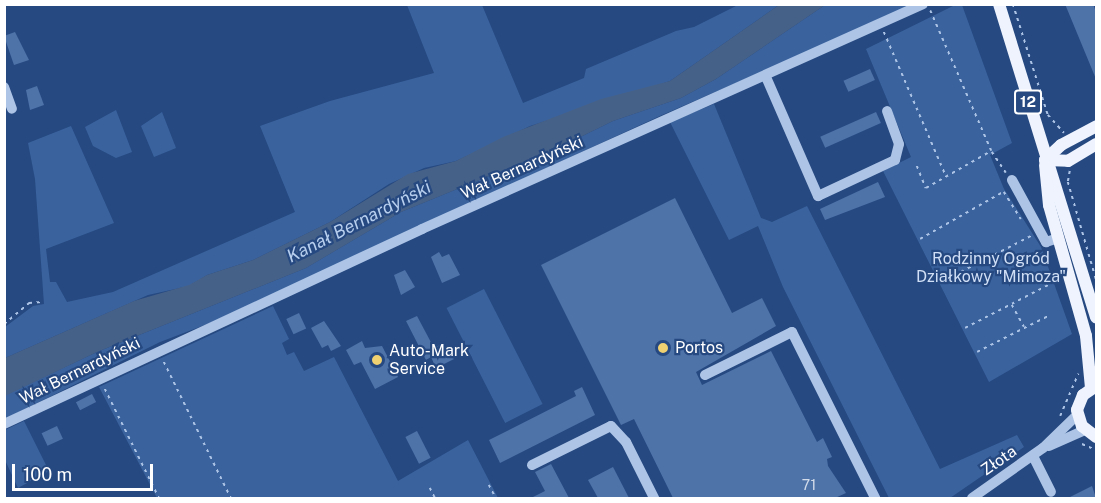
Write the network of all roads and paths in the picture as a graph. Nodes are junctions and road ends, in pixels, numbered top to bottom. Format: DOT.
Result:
graph roads {
  1 [pos="925,4"];
  2 [pos="999,4"];
  3 [pos="1013,4"];
  4 [pos="882,25"];
  5 [pos="766,77"];
  6 [pos="4,87"];
  7 [pos="12,109"];
  8 [pos="887,111"];
  9 [pos="1096,126"];
  10 [pos="1061,128"];
  11 [pos="1096,144"];
  12 [pos="991,151"];
  13 [pos="1045,160"];
  14 [pos="917,166"];
  15 [pos="1075,166"];
  16 [pos="946,177"];
  17 [pos="1014,183"];
  18 [pos="1004,192"];
  19 [pos="1058,238"];
  20 [pos="920,239"];
  21 [pos="1096,279"];
  22 [pos="1056,281"];
  23 [pos="941,282"];
  24 [pos="42,302"];
  25 [pos="1011,304"];
  26 [pos="1048,316"];
  27 [pos="1096,317"];
  28 [pos="4,324"];
  29 [pos="964,327"];
  30 [pos="1024,328"];
  31 [pos="160,349"];
  32 [pos="977,352"];
  33 [pos="705,375"];
  34 [pos="101,379"];
  35 [pos="1094,387"];
  36 [pos="1077,415"];
  37 [pos="4,424"];
  38 [pos="1091,434"];
  39 [pos="1043,448"];
  40 [pos="1033,456"];
  41 [pos="532,465"];
  42 [pos="489,485"];
  43 [pos="430,488"];
  44 [pos="1051,492"];
  45 [pos="159,498"];
  46 [pos="231,498"];
  47 [pos="435,498"];
  48 [pos="496,498"];
  49 [pos="654,498"];
  50 [pos="875,498"];
  51 [pos="972,498"];
  1 -- 4 [label="street, Wał Bernardyński"];
  1 -- 12 [label="path"];
  2 -- 13 [label="main road, 12"];
  3 -- 10 [label="path"];
  4 -- 5 [label="street, Wał Bernardyński"];
  4 -- 16 [label="path"];
  5 -- 8 [label="street"];
  5 -- 31 [label="street, Wał Bernardyński"];
  6 -- 7 [label="street"];
  9 -- 13 [label="main road"];
  11 -- 13 [label="main road"];
  12 -- 16 [label="path"];
  12 -- 17 [label="path"];
  13 -- 19 [label="main road, 12"];
  13 -- 27 [label="main road, 12"];
  14 -- 16 [label="path"];
  15 -- 21 [label="path"];
  17 -- 18 [label="path"];
  17 -- 19 [label="street"];
  18 -- 20 [label="path"];
  18 -- 23 [label="path"];
  19 -- 35 [label="main road, 12"];
  22 -- 25 [label="path"];
  24 -- 28 [label="path"];
  25 -- 29 [label="path"];
  25 -- 30 [label="path"];
  26 -- 30 [label="path"];
  30 -- 32 [label="path"];
  31 -- 34 [label="street, Wał Bernardyński"];
  31 -- 46 [label="path"];
  33 -- 50 [label="street"];
  34 -- 37 [label="street, Wał Bernardyński"];
  34 -- 45 [label="path"];
  35 -- 36 [label="main road, 12"];
  36 -- 38 [label="main road"];
  36 -- 39 [label="street, Złota"];
  38 -- 39 [label="street, Złota"];
  39 -- 40 [label="street, Złota"];
  40 -- 44 [label="street"];
  40 -- 51 [label="street, Złota"];
  41 -- 49 [label="street"];
  42 -- 48 [label="path"];
  43 -- 47 [label="path"];
}
